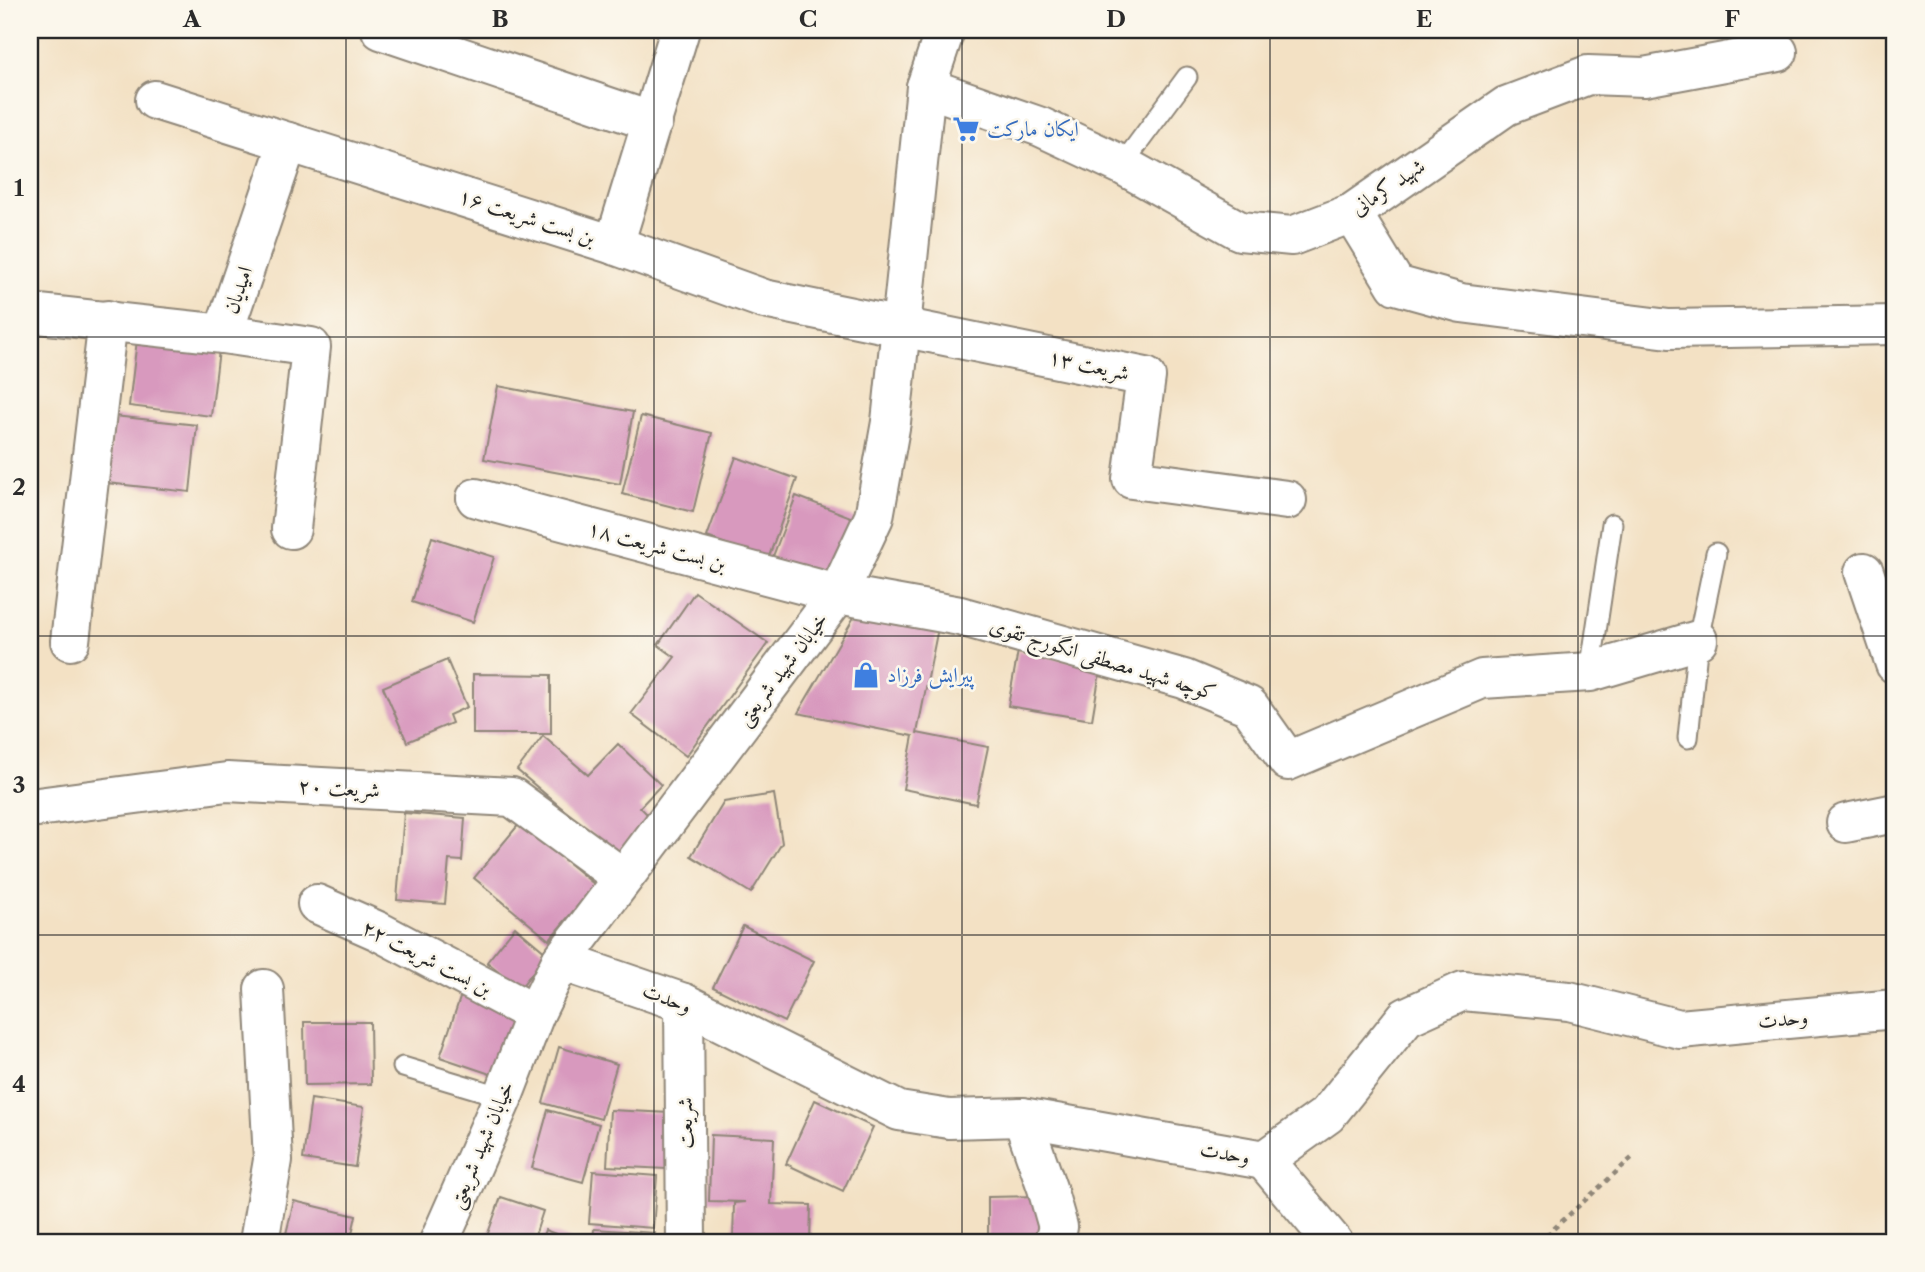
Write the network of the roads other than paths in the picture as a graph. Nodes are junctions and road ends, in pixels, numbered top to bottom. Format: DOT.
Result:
graph roads {
  1 [pos="381,30"];
  2 [pos="680,30"];
  3 [pos="945,30"];
  4 [pos="1778,52"];
  5 [pos="1187,77"];
  6 [pos="926,87"];
  7 [pos="155,100"];
  8 [pos="653,122"];
  9 [pos="288,142"];
  10 [pos="1122,165"];
  11 [pos="1352,213"];
  12 [pos="614,245"];
  13 [pos="30,313"];
  14 [pos="108,320"];
  15 [pos="901,326"];
  16 [pos="1895,326"];
  17 [pos="223,334"];
  18 [pos="477,498"];
  19 [pos="1287,500"];
  20 [pos="1612,524"];
  21 [pos="291,529"];
  22 [pos="1716,554"];
  23 [pos="1864,572"];
  24 [pos="838,594"];
  25 [pos="1698,640"];
  26 [pos="70,641"];
  27 [pos="1895,664"];
  28 [pos="1590,672"];
  29 [pos="1688,738"];
  30 [pos="30,808"];
  31 [pos="1895,813"];
  32 [pos="1846,823"];
  33 [pos="623,878"];
  34 [pos="317,904"];
  35 [pos="561,961"];
  36 [pos="264,989"];
  37 [pos="684,1003"];
  38 [pos="1895,1009"];
  39 [pos="535,1014"];
  40 [pos="403,1067"];
  41 [pos="503,1097"];
  42 [pos="1022,1117"];
  43 [pos="1264,1160"];
  44 [pos="259,1242"];
  45 [pos="439,1242"];
  46 [pos="686,1242"];
  47 [pos="1054,1242"];
  48 [pos="1333,1242"];
  1 -- 8 [label="street"];
  2 -- 8 [label="street"];
  3 -- 6 [label="street, خیابان شهید شریعتی"];
  4 -- 11 [label="street, شهید کرمانی"];
  5 -- 10 [label="lane"];
  6 -- 10 [label="street, شهید کرمانی"];
  6 -- 15 [label="street, خیابان شهید شریعتی"];
  7 -- 9 [label="street, بن بست شریعت ۱۶"];
  8 -- 12 [label="street"];
  9 -- 12 [label="street, بن بست شریعت ۱۶"];
  9 -- 17 [label="street, امیدیان"];
  10 -- 11 [label="street, شهید کرمانی"];
  11 -- 16 [label="street"];
  12 -- 15 [label="street, بن بست شریعت ۱۶"];
  13 -- 14 [label="street, امیدیان"];
  14 -- 17 [label="street, امیدیان"];
  14 -- 26 [label="street"];
  15 -- 19 [label="street, شریعت ۱۳"];
  15 -- 24 [label="street, خیابان شهید شریعتی"];
  17 -- 21 [label="street"];
  18 -- 24 [label="street, بن بست شریعت ۱۸"];
  20 -- 28 [label="lane"];
  22 -- 25 [label="lane"];
  23 -- 27 [label="street"];
  24 -- 28 [label="street, کوچه شهید مصطفی انگورج تقوی"];
  24 -- 33 [label="street, خیابان شهید شریعتی"];
  25 -- 28 [label="street, کوچه شهید مصطفی انگورج تقوی"];
  25 -- 29 [label="lane"];
  30 -- 33 [label="street, شریعت ۲۰"];
  31 -- 32 [label="street"];
  33 -- 35 [label="street, خیابان شهید شریعتی"];
  34 -- 39 [label="street, بن بست شریعت ۲۲"];
  35 -- 37 [label="street, وحدت"];
  35 -- 39 [label="street, خیابان شهید شریعتی"];
  36 -- 44 [label="street"];
  37 -- 42 [label="street, وحدت"];
  37 -- 46 [label="street, شریعت"];
  38 -- 43 [label="street, وحدت"];
  39 -- 41 [label="street, خیابان شهید شریعتی"];
  40 -- 41 [label="lane"];
  41 -- 45 [label="street, خیابان شهید شریعتی"];
  42 -- 43 [label="street, وحدت"];
  42 -- 47 [label="street"];
  43 -- 48 [label="street"];
}
